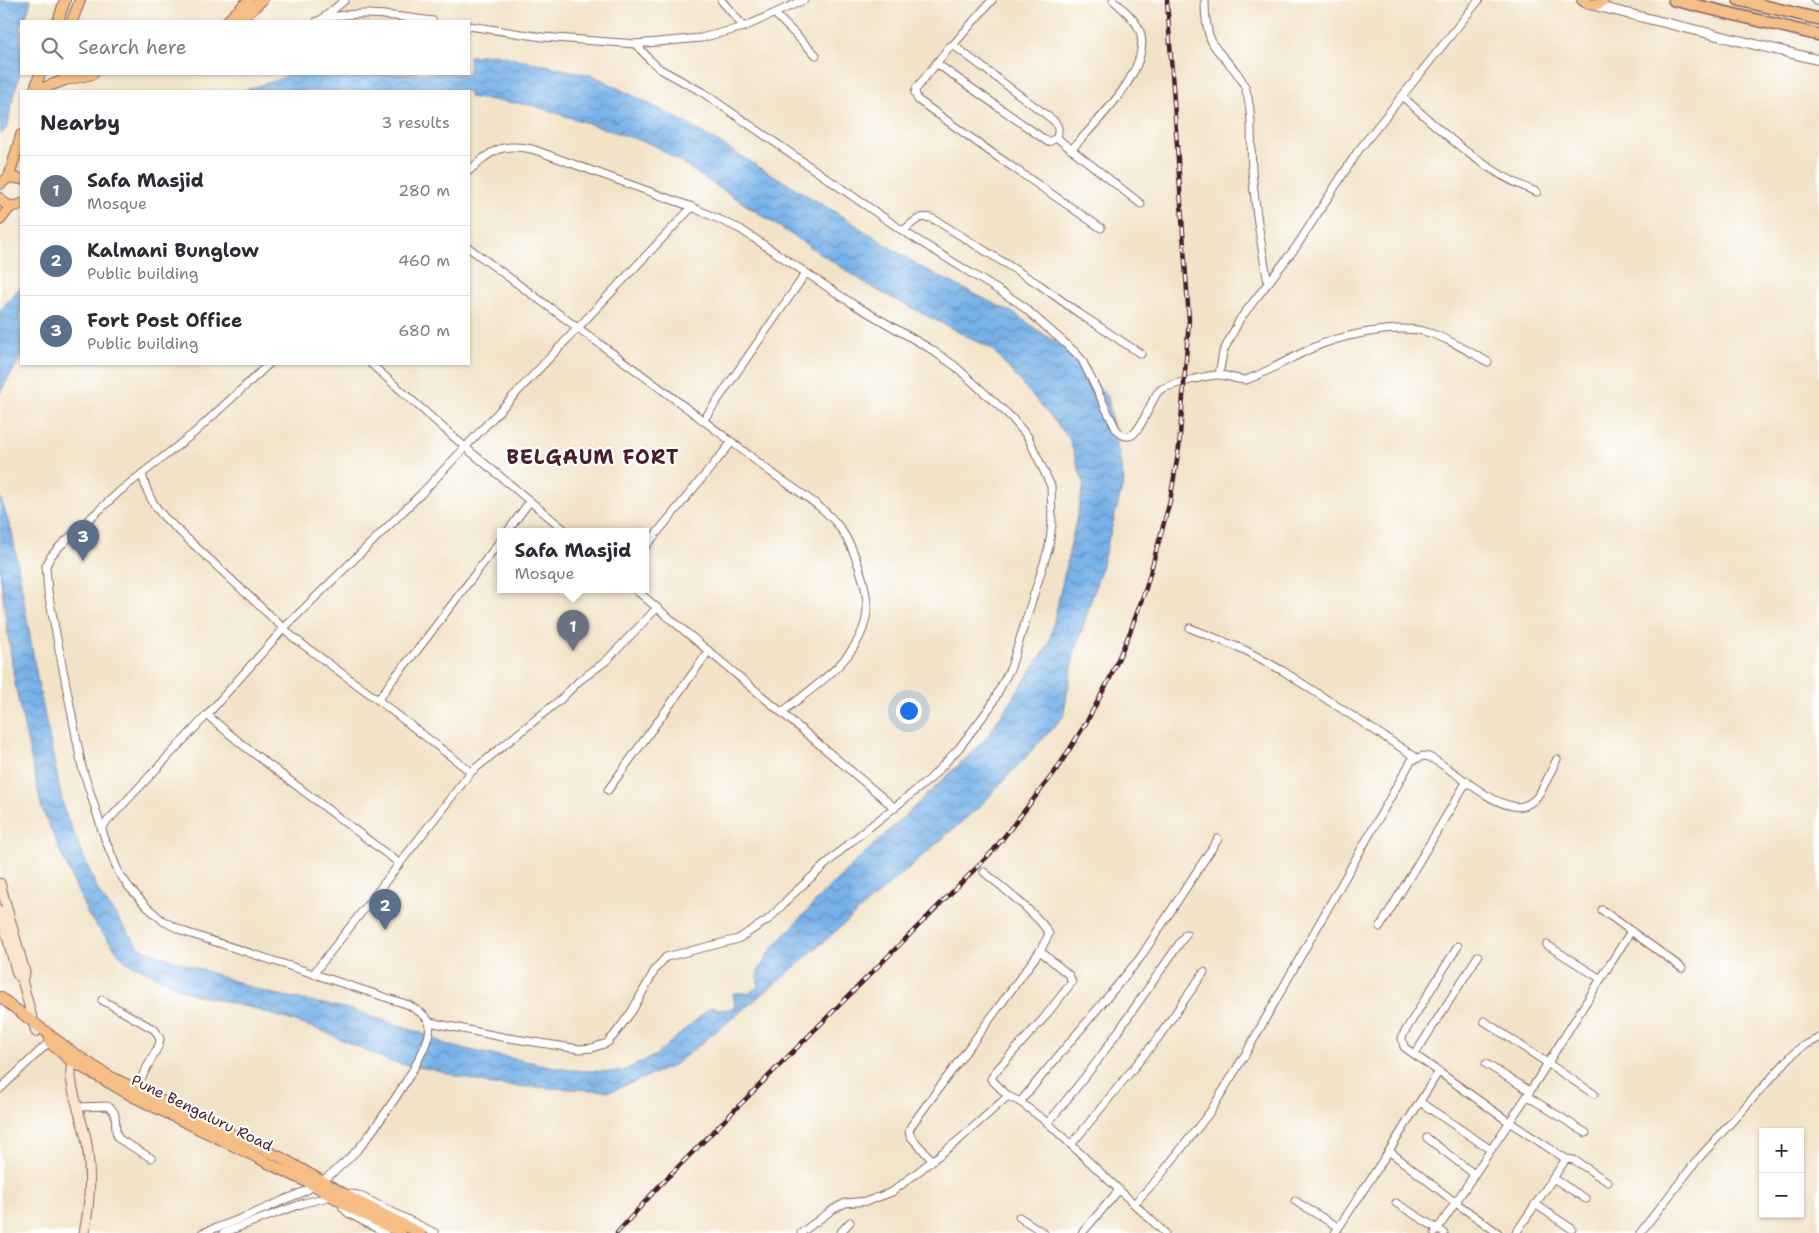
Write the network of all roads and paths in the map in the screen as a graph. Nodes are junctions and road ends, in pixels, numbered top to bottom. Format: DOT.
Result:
graph roads {
  1 [pos="65,0"];
  2 [pos="80,0"];
  3 [pos="249,0"];
  4 [pos="262,0"];
  5 [pos="345,0"];
  6 [pos="721,0"];
  7 [pos="804,0"];
  8 [pos="992,0"];
  9 [pos="1113,0"];
  10 [pos="1204,0"];
  11 [pos="1479,0"];
  12 [pos="1582,0"];
  13 [pos="1604,0"];
  14 [pos="1674,0"];
  15 [pos="1739,0"];
  16 [pos="1592,5"];
  17 [pos="775,14"];
  18 [pos="1819,19"];
  19 [pos="58,20"];
  20 [pos="72,20"];
  21 [pos="229,20"];
  22 [pos="240,20"];
  23 [pos="319,20"];
  24 [pos="323,20"];
  25 [pos="426,20"];
  26 [pos="470,26"];
  27 [pos="744,27"];
  28 [pos="1819,35"];
  29 [pos="636,44"];
  30 [pos="953,45"];
  31 [pos="816,55"];
  32 [pos="1819,60"];
  33 [pos="936,63"];
  34 [pos="40,75"];
  35 [pos="52,75"];
  36 [pos="89,75"];
  37 [pos="47,89"];
  38 [pos="34,90"];
  39 [pos="1402,96"];
  40 [pos="20,138"];
  41 [pos="1056,138"];
  42 [pos="1071,150"];
  43 [pos="470,170"];
  44 [pos="9,177"];
  45 [pos="20,179"];
  46 [pos="0,184"];
  47 [pos="1537,192"];
  48 [pos="7,203"];
  49 [pos="1141,204"];
  50 [pos="692,208"];
  51 [pos="0,220"];
  52 [pos="1101,228"];
  53 [pos="903,231"];
  54 [pos="470,249"];
  55 [pos="806,273"];
  56 [pos="1268,283"];
  57 [pos="578,328"];
  58 [pos="1141,354"];
  59 [pos="1488,362"];
  60 [pos="259,365"];
  61 [pos="268,365"];
  62 [pos="372,365"];
  63 [pos="262,371"];
  64 [pos="1219,375"];
  65 [pos="703,421"];
  66 [pos="732,442"];
  67 [pos="465,447"];
  68 [pos="142,474"];
  69 [pos="530,501"];
  70 [pos="510,528"];
  71 [pos="562,528"];
  72 [pos="649,542"];
  73 [pos="497,545"];
  74 [pos="639,593"];
  75 [pos="656,608"];
  76 [pos="284,628"];
  77 [pos="1190,628"];
  78 [pos="709,651"];
  79 [pos="378,700"];
  80 [pos="782,712"];
  81 [pos="207,716"];
  82 [pos="1416,758"];
  83 [pos="1557,759"];
  84 [pos="471,772"];
  85 [pos="1467,781"];
  86 [pos="608,790"];
  87 [pos="895,808"];
  88 [pos="101,828"];
  89 [pos="1218,839"];
  90 [pos="400,864"];
  91 [pos="984,872"];
  92 [pos="0,883"];
  93 [pos="1602,910"];
  94 [pos="0,911"];
  95 [pos="1380,927"];
  96 [pos="1631,932"];
  97 [pos="1186,934"];
  98 [pos="1547,945"];
  99 [pos="1458,946"];
  100 [pos="1040,950"];
  101 [pos="1478,956"];
  102 [pos="1682,968"];
  103 [pos="1204,972"];
  104 [pos="314,973"];
  105 [pos="1601,979"];
  106 [pos="22,980"];
  107 [pos="0,997"];
  108 [pos="102,1000"];
  109 [pos="0,1005"];
  110 [pos="1484,1021"];
  111 [pos="429,1022"];
  112 [pos="35,1027"];
  113 [pos="1819,1038"];
  114 [pos="48,1042"];
  115 [pos="1415,1054"];
  116 [pos="73,1058"];
  117 [pos="1486,1064"];
  118 [pos="1547,1064"];
  119 [pos="1439,1071"];
  120 [pos="136,1088"];
  121 [pos="0,1089"];
  122 [pos="1528,1094"];
  123 [pos="1594,1094"];
  124 [pos="1008,1096"];
  125 [pos="1020,1102"];
  126 [pos="1420,1102"];
  127 [pos="78,1107"];
  128 [pos="1509,1122"];
  129 [pos="1048,1123"];
  130 [pos="1586,1134"];
  131 [pos="1427,1138"];
  132 [pos="1071,1145"];
  133 [pos="1491,1150"];
  134 [pos="1389,1152"];
  135 [pos="151,1158"];
  136 [pos="1566,1159"];
  137 [pos="932,1160"];
  138 [pos="1474,1174"];
  139 [pos="1553,1178"];
  140 [pos="1608,1182"];
  141 [pos="319,1183"];
  142 [pos="1119,1190"];
  143 [pos="331,1196"];
  144 [pos="342,1197"];
  145 [pos="1586,1199"];
  146 [pos="1295,1202"];
  147 [pos="1396,1202"];
  148 [pos="1456,1203"];
  149 [pos="354,1204"];
  150 [pos="1134,1204"];
  151 [pos="1535,1204"];
  152 [pos="1019,1217"];
  153 [pos="850,1222"];
  154 [pos="1337,1230"];
  155 [pos="1572,1230"];
  156 [pos="1439,1232"];
  157 [pos="84,1233"];
  158 [pos="202,1233"];
  159 [pos="225,1233"];
  160 [pos="384,1233"];
  161 [pos="401,1233"];
  162 [pos="420,1233"];
  163 [pos="435,1233"];
  164 [pos="801,1233"];
  165 [pos="840,1233"];
  166 [pos="1044,1233"];
  167 [pos="1082,1233"];
  168 [pos="1165,1233"];
  169 [pos="1498,1233"];
  170 [pos="1516,1233"];
  171 [pos="1640,1233"];
  1 -- 19 [label="main road"];
  2 -- 20 [label="main road"];
  3 -- 21 [label="main road"];
  4 -- 22 [label="main road"];
  5 -- 23 [label="street"];
  6 -- 27 [label="street"];
  7 -- 17 [label="street"];
  8 -- 30 [label="street"];
  9 -- 42 [label="street"];
  10 -- 56 [label="street"];
  11 -- 39 [label="street"];
  12 -- 16 [label="main road"];
  13 -- 16 [label="main road"];
  14 -- 28 [label="highway"];
  15 -- 18 [label="highway"];
  16 -- 32 [label="street"];
  17 -- 27 [label="street"];
  17 -- 31 [label="street"];
  24 -- 25 [label="street"];
  26 -- 29 [label="street"];
  27 -- 29 [label="street"];
  29 -- 53 [label="street"];
  30 -- 33 [label="street"];
  30 -- 41 [label="street"];
  33 -- 41 [label="street"];
  33 -- 52 [label="street"];
  34 -- 38 [label="main road"];
  35 -- 37 [label="main road"];
  36 -- 37 [label="main road"];
  39 -- 47 [label="street"];
  39 -- 56 [label="street"];
  40 -- 44 [label="main road"];
  41 -- 42 [label="street"];
  42 -- 49 [label="street"];
  43 -- 50 [label="street"];
  44 -- 45 [label="main road"];
  44 -- 46 [label="main road"];
  48 -- 51 [label="main road"];
  50 -- 55 [label="street"];
  50 -- 57 [label="street"];
  53 -- 58 [label="street"];
  53 -- 64 [label="street"];
  54 -- 57 [label="street"];
  55 -- 65 [label="street"];
  55 -- 87 [label="street"];
  56 -- 64 [label="street"];
  57 -- 65 [label="street"];
  57 -- 67 [label="street"];
  59 -- 64 [label="street"];
  60 -- 63 [label="street"];
  61 -- 63 [label="street"];
  62 -- 67 [label="street"];
  63 -- 68 [label="street"];
  65 -- 66 [label="street"];
  66 -- 72 [label="street"];
  66 -- 80 [label="street"];
  67 -- 69 [label="street"];
  67 -- 76 [label="street"];
  68 -- 76 [label="street"];
  68 -- 88 [label="street"];
  69 -- 70 [label="street"];
  69 -- 71 [label="street"];
  73 -- 79 [label="street"];
  74 -- 75 [label="street"];
  75 -- 78 [label="street"];
  75 -- 84 [label="street"];
  76 -- 79 [label="street"];
  76 -- 81 [label="street"];
  77 -- 82 [label="street"];
  78 -- 80 [label="street"];
  78 -- 86 [label="street"];
  79 -- 84 [label="street"];
  80 -- 87 [label="street"];
  81 -- 88 [label="street"];
  81 -- 90 [label="street"];
  82 -- 85 [label="street"];
  82 -- 150 [label="street"];
  83 -- 85 [label="street"];
  84 -- 90 [label="street"];
  85 -- 95 [label="street"];
  87 -- 111 [label="street"];
  88 -- 104 [label="street"];
  89 -- 125 [label="street"];
  90 -- 104 [label="street"];
  91 -- 100 [label="street"];
  92 -- 106 [label="main road"];
  93 -- 96 [label="street"];
  94 -- 106 [label="main road"];
  96 -- 102 [label="street"];
  96 -- 105 [label="street"];
  97 -- 129 [label="street"];
  98 -- 105 [label="street"];
  99 -- 115 [label="street"];
  100 -- 124 [label="street"];
  100 -- 137 [label="street"];
  101 -- 115 [label="street"];
  103 -- 132 [label="street"];
  104 -- 111 [label="street"];
  105 -- 118 [label="street"];
  106 -- 112 [label="main road"];
  107 -- 112 [label="main road"];
  108 -- 120 [label="street"];
  109 -- 112 [label="main road, Pune Bengaluru Road"];
  110 -- 118 [label="street"];
  111 -- 141 [label="street"];
  112 -- 114 [label="main road, Pune Bengaluru Road"];
  112 -- 116 [label="main road"];
  113 -- 171 [label="street"];
  114 -- 116 [label="main road, Pune Bengaluru Road"];
  114 -- 121 [label="street"];
  115 -- 119 [label="street"];
  116 -- 120 [label="main road"];
  116 -- 127 [label="main road"];
  116 -- 141 [label="main road, Pune Bengaluru Road"];
  117 -- 122 [label="street"];
  118 -- 122 [label="street"];
  118 -- 123 [label="street"];
  119 -- 126 [label="street"];
  119 -- 128 [label="street"];
  120 -- 141 [label="main road"];
  122 -- 128 [label="street"];
  122 -- 130 [label="street"];
  124 -- 125 [label="street"];
  124 -- 137 [label="street"];
  125 -- 129 [label="street"];
  126 -- 133 [label="street"];
  126 -- 134 [label="street"];
  127 -- 135 [label="street"];
  127 -- 157 [label="main road"];
  128 -- 133 [label="street"];
  128 -- 136 [label="street"];
  129 -- 132 [label="street"];
  131 -- 138 [label="street"];
  132 -- 142 [label="street"];
  133 -- 138 [label="street"];
  134 -- 148 [label="street"];
  134 -- 154 [label="street"];
  136 -- 139 [label="street"];
  136 -- 140 [label="street"];
  137 -- 164 [label="street"];
  138 -- 148 [label="street"];
  139 -- 145 [label="street"];
  139 -- 151 [label="street"];
  141 -- 143 [label="main road, Pune Bengaluru Road"];
  141 -- 144 [label="main road"];
  141 -- 158 [label="street"];
  142 -- 150 [label="street"];
  142 -- 167 [label="street"];
  143 -- 144 [label="main road, Pune Bengaluru Road"];
  143 -- 159 [label="street"];
  144 -- 149 [label="main road, Pune Bengaluru Road"];
  144 -- 160 [label="street"];
  144 -- 163 [label="street"];
  146 -- 154 [label="street"];
  147 -- 156 [label="street"];
  148 -- 156 [label="street"];
  148 -- 169 [label="street"];
  149 -- 161 [label="main road, Pune Bengaluru Road"];
  149 -- 162 [label="main road"];
  150 -- 168 [label="street"];
  151 -- 155 [label="street"];
  151 -- 170 [label="street"];
  152 -- 166 [label="street"];
  153 -- 165 [label="street"];
}
